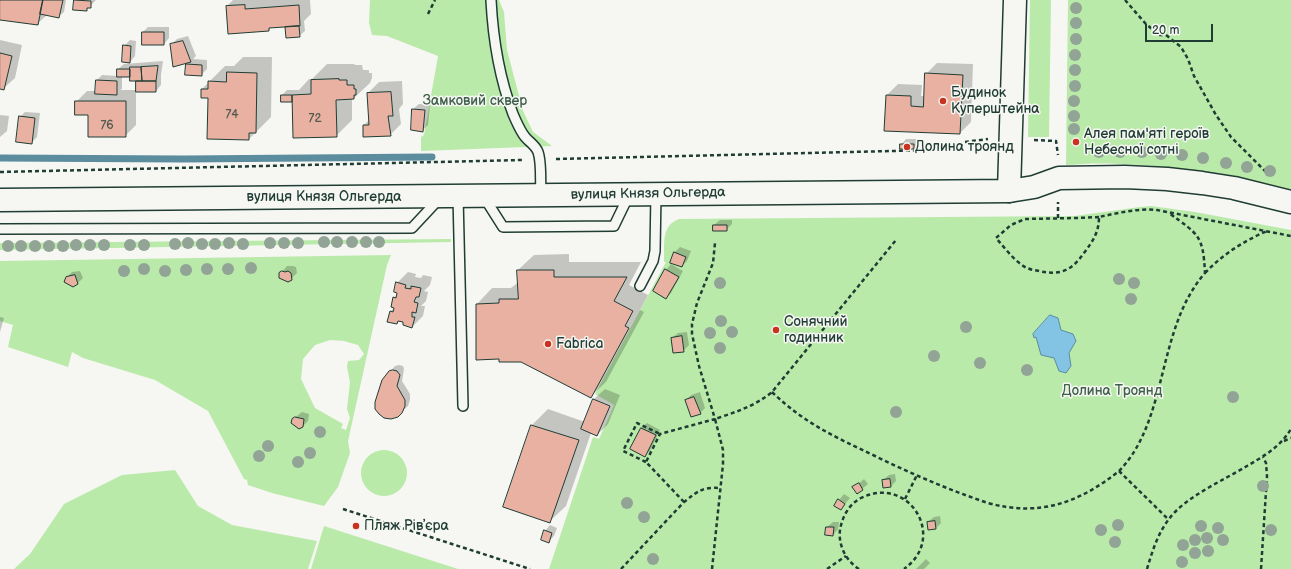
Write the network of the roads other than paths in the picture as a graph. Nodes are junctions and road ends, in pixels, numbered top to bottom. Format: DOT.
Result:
graph roads {
  1 [pos="491,0"];
  2 [pos="1015,0"];
  3 [pos="1009,191"];
  4 [pos="656,194"];
  5 [pos="541,195"];
  6 [pos="630,195"];
  7 [pos="450,196"];
  8 [pos="483,196"];
  9 [pos="0,200"];
  10 [pos="1291,202"];
  11 [pos="0,229"];
  12 [pos="640,286"];
  13 [pos="463,406"];
  1 -- 5 [label="lane"];
  2 -- 3 [label="main road"];
  3 -- 4 [label="main road, вулиця Князя Ольгерда"];
  3 -- 10 [label="main road, вулиця Князя Ольгерда"];
  4 -- 6 [label="main road, вулиця Князя Ольгерда"];
  4 -- 12 [label="lane"];
  5 -- 6 [label="main road, вулиця Князя Ольгерда"];
  5 -- 8 [label="main road, вулиця Князя Ольгерда"];
  6 -- 8 [label="lane"];
  7 -- 8 [label="main road, вулиця Князя Ольгерда"];
  7 -- 9 [label="main road, вулиця Князя Ольгерда"];
  7 -- 11 [label="lane"];
  7 -- 13 [label="lane"];
}
